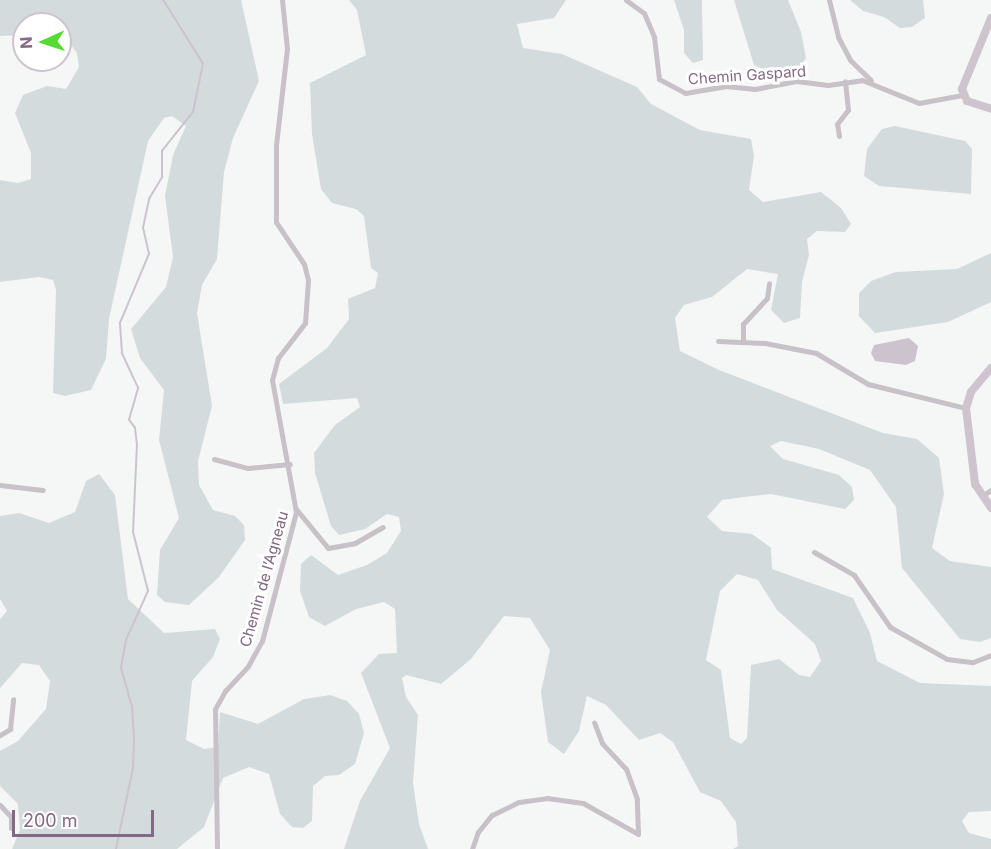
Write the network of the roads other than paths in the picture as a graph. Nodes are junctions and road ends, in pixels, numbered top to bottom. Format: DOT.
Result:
graph roads {
  1 [pos="282,0"];
  2 [pos="626,0"];
  3 [pos="830,0"];
  4 [pos="991,18"];
  5 [pos="845,81"];
  6 [pos="875,82"];
  7 [pos="962,95"];
  8 [pos="991,109"];
  9 [pos="838,136"];
  10 [pos="769,283"];
  11 [pos="718,341"];
  12 [pos="743,341"];
  13 [pos="991,368"];
  14 [pos="966,408"];
  15 [pos="214,459"];
  16 [pos="290,464"];
  17 [pos="0,485"];
  18 [pos="43,490"];
  19 [pos="991,490"];
  20 [pos="982,495"];
  21 [pos="991,508"];
  22 [pos="296,509"];
  23 [pos="383,527"];
  24 [pos="814,552"];
  25 [pos="991,655"];
  26 [pos="12,699"];
  27 [pos="594,722"];
  28 [pos="0,735"];
  29 [pos="0,805"];
  30 [pos="11,828"];
  31 [pos="217,849"];
  32 [pos="472,849"];
  1 -- 16 [label="street, Chemin de l’Agneau"];
  2 -- 5 [label="street, Chemin Gaspard"];
  3 -- 6 [label="street"];
  4 -- 7 [label="main road"];
  5 -- 6 [label="street, Chemin Gaspard"];
  5 -- 9 [label="street"];
  6 -- 7 [label="street, Chemin Gaspard"];
  7 -- 8 [label="main road"];
  10 -- 12 [label="street"];
  11 -- 12 [label="street"];
  12 -- 14 [label="street"];
  13 -- 14 [label="main road"];
  14 -- 20 [label="main road"];
  15 -- 16 [label="street"];
  16 -- 22 [label="street, Chemin de l’Agneau"];
  17 -- 18 [label="street"];
  19 -- 20 [label="street"];
  20 -- 21 [label="main road"];
  22 -- 23 [label="street"];
  22 -- 31 [label="street, Chemin de l’Agneau"];
  24 -- 25 [label="street"];
  26 -- 28 [label="street"];
  27 -- 32 [label="street"];
  29 -- 30 [label="street"];
}
